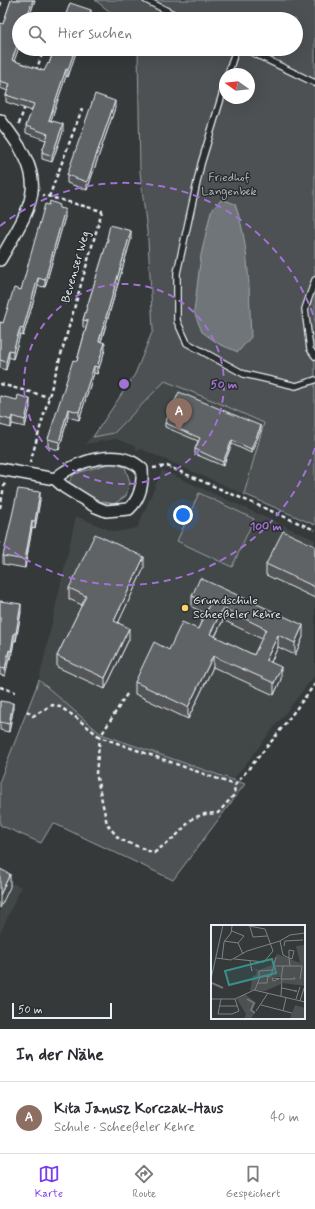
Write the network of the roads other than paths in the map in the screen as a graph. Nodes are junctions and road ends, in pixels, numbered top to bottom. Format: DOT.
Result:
graph roads {
  1 [pos="146,0"];
  2 [pos="155,2"];
  3 [pos="171,12"];
  4 [pos="234,56"];
  5 [pos="259,56"];
  6 [pos="230,68"];
  7 [pos="315,83"];
  8 [pos="219,104"];
  9 [pos="0,120"];
  10 [pos="0,260"];
  11 [pos="315,280"];
  12 [pos="315,356"];
  13 [pos="315,380"];
  14 [pos="4,470"];
  15 [pos="55,479"];
  1 -- 2 [label="lane"];
  2 -- 3 [label="lane"];
  4 -- 6 [label="lane"];
  5 -- 7 [label="lane"];
  8 -- 13 [label="lane"];
  9 -- 10 [label="street"];
  11 -- 12 [label="lane"];
  14 -- 15 [label="street"];
  15 -- 15 [label="street"];
}
